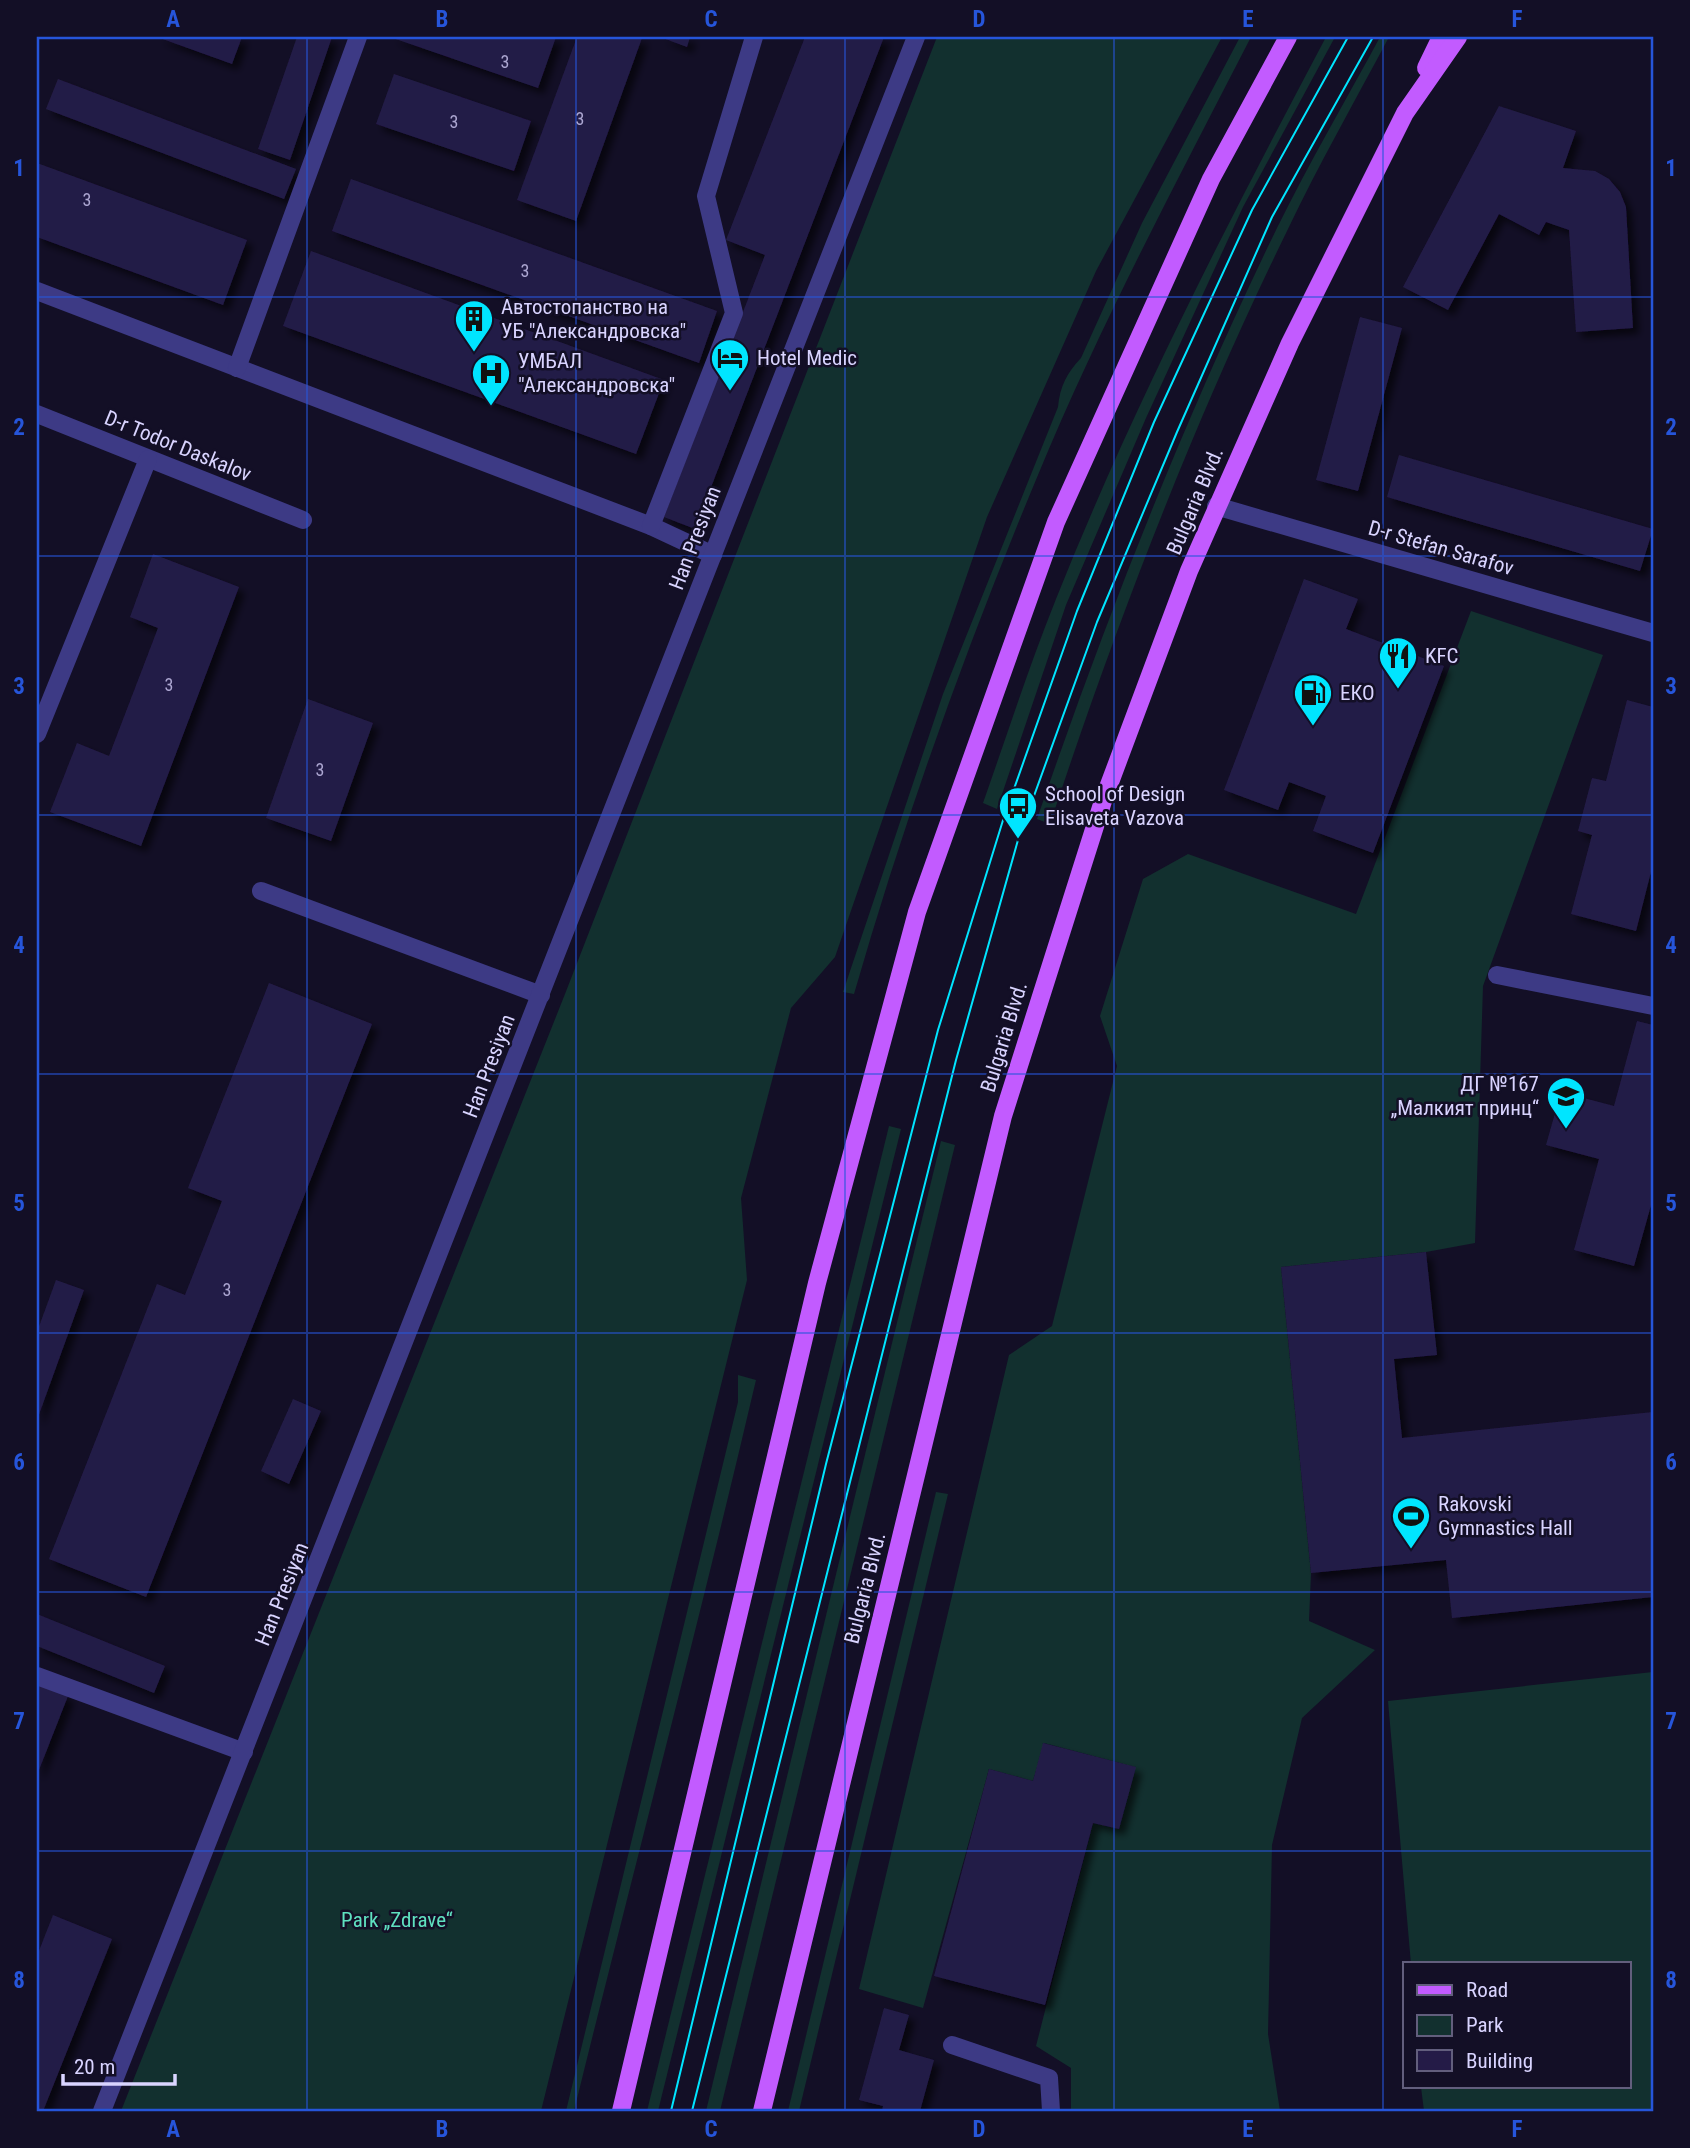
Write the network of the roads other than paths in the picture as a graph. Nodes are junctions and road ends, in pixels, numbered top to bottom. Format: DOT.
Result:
graph roads {
  1 [pos="358,37"];
  2 [pos="754,37"];
  3 [pos="916,37"];
  4 [pos="1288,37"];
  5 [pos="1441,37"];
  6 [pos="1458,37"];
  7 [pos="1405,113"];
  8 [pos="37,291"];
  9 [pos="237,368"];
  10 [pos="37,414"];
  11 [pos="148,459"];
  12 [pos="1216,506"];
  13 [pos="303,520"];
  14 [pos="651,526"];
  15 [pos="713,555"];
  16 [pos="1653,633"];
  17 [pos="37,734"];
  18 [pos="261,891"];
  19 [pos="1497,975"];
  20 [pos="541,995"];
  21 [pos="1653,1006"];
  22 [pos="37,1676"];
  23 [pos="244,1752"];
  24 [pos="952,2045"];
  25 [pos="102,2111"];
  26 [pos="621,2111"];
  27 [pos="762,2111"];
  28 [pos="1051,2111"];
  1 -- 9 [label="street"];
  2 -- 14 [label="street"];
  3 -- 15 [label="street, Han Presiyan"];
  4 -- 26 [label="main road"];
  5 -- 7 [label="main road"];
  6 -- 7 [label="main road, Bulgaria Blvd."];
  7 -- 12 [label="main road, Bulgaria Blvd."];
  8 -- 9 [label="street"];
  9 -- 14 [label="street"];
  10 -- 11 [label="street, D-r Todor Daskalov"];
  11 -- 13 [label="street, D-r Todor Daskalov"];
  11 -- 17 [label="street"];
  12 -- 16 [label="street, D-r Stefan Sarafov"];
  12 -- 27 [label="main road, Bulgaria Blvd."];
  14 -- 15 [label="street"];
  15 -- 20 [label="street, Han Presiyan"];
  18 -- 20 [label="street"];
  19 -- 21 [label="street"];
  20 -- 23 [label="street, Han Presiyan"];
  22 -- 23 [label="street"];
  23 -- 25 [label="street, Han Presiyan"];
  24 -- 28 [label="street"];
}
